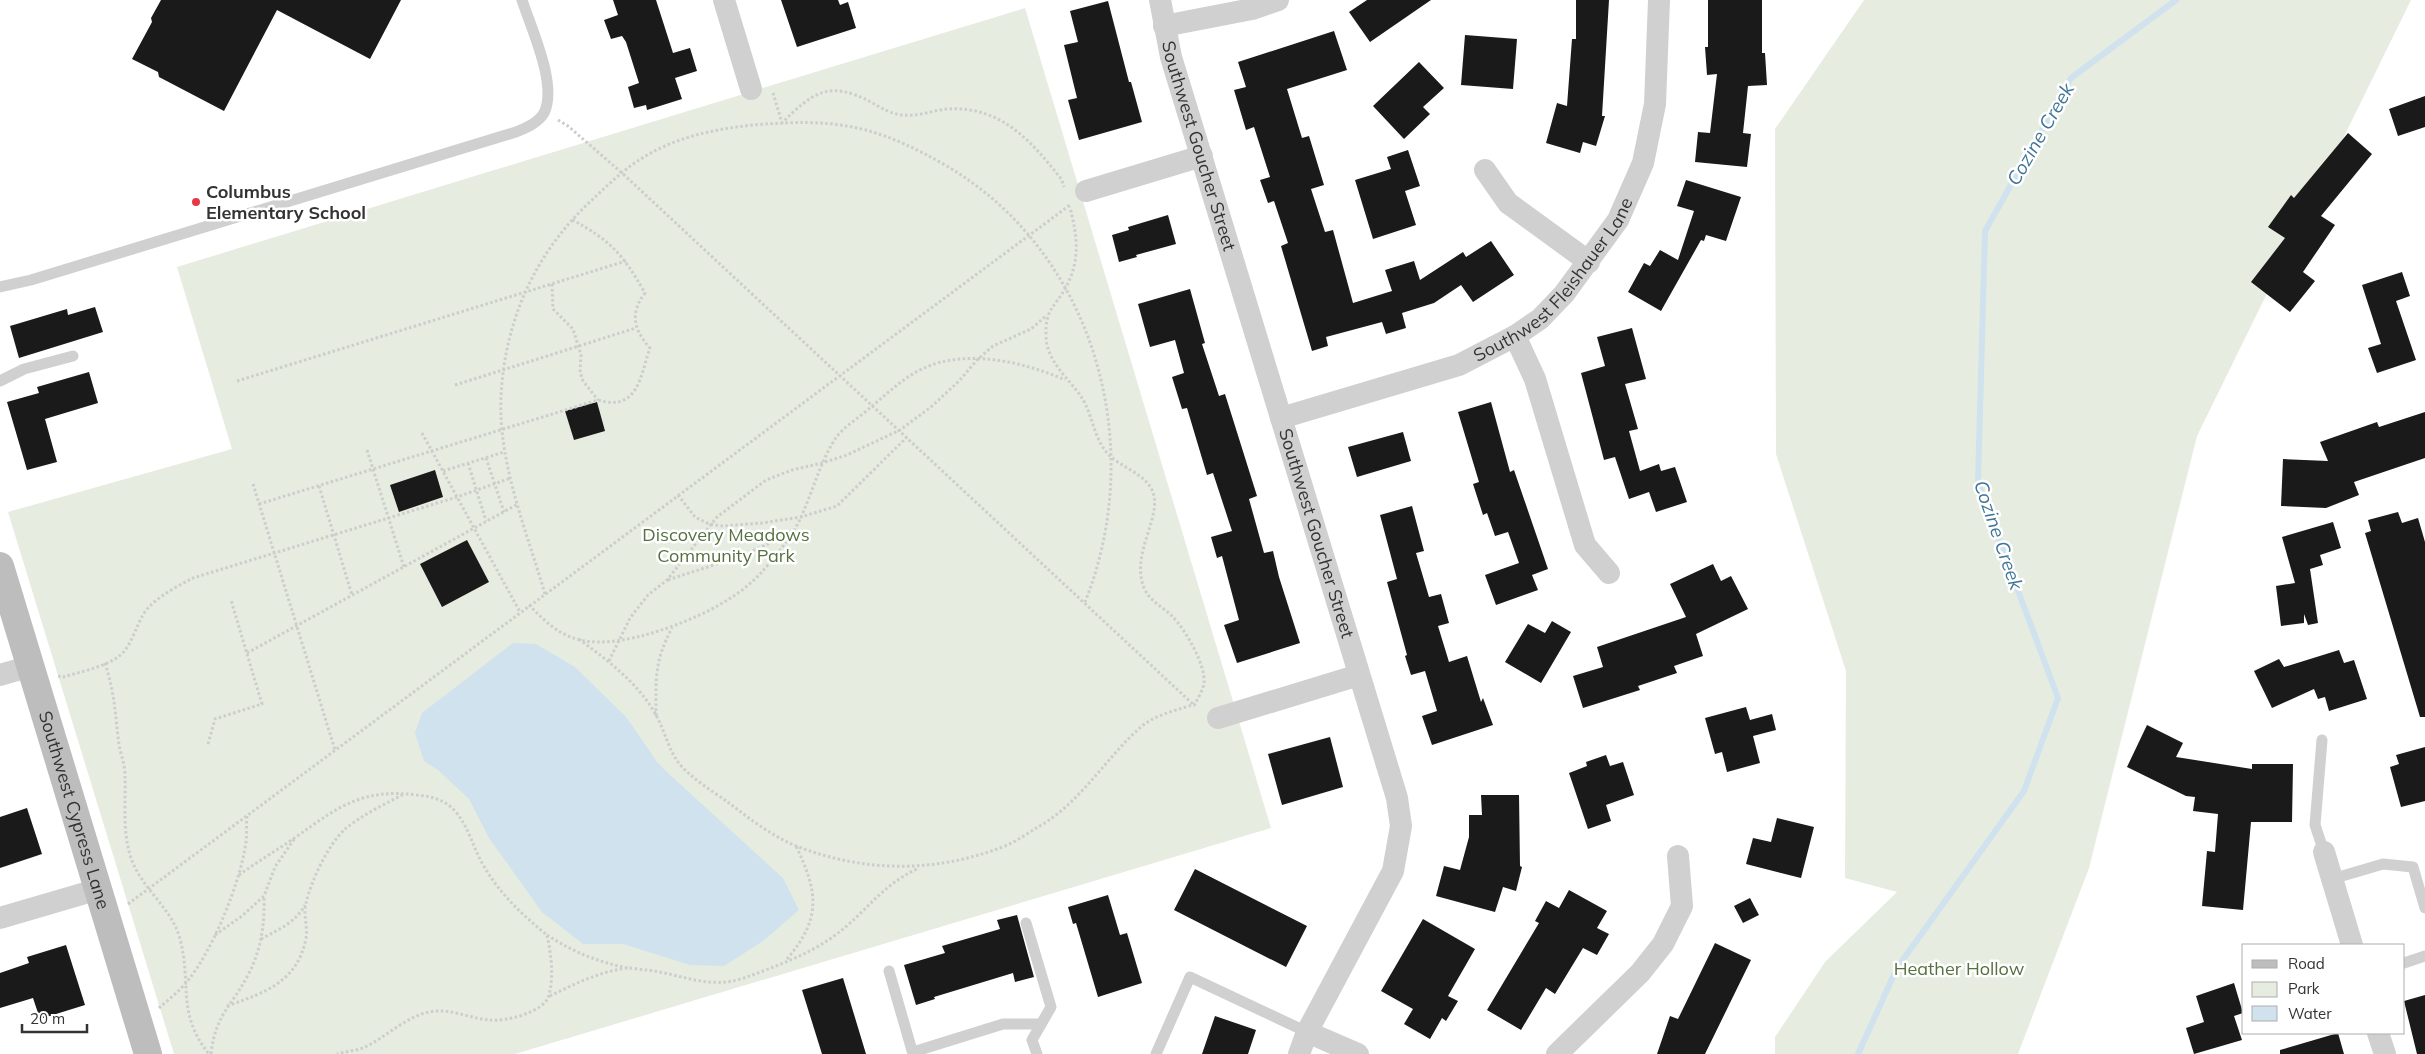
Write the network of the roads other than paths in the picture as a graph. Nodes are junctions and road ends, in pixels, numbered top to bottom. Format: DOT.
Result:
graph roads {
  1 [pos="522,0"];
  2 [pos="724,0"];
  3 [pos="1160,0"];
  4 [pos="1278,0"];
  5 [pos="1658,0"];
  6 [pos="1164,26"];
  7 [pos="751,89"];
  8 [pos="1202,156"];
  9 [pos="1485,170"];
  10 [pos="1074,198"];
  11 [pos="1589,262"];
  12 [pos="0,287"];
  13 [pos="1515,336"];
  14 [pos="73,356"];
  15 [pos="0,381"];
  16 [pos="1281,418"];
  17 [pos="0,566"];
  18 [pos="1609,572"];
  19 [pos="34,675"];
  20 [pos="1359,675"];
  21 [pos="0,676"];
  22 [pos="1208,716"];
  23 [pos="2322,740"];
  24 [pos="2324,852"];
  25 [pos="1678,856"];
  26 [pos="2332,879"];
  27 [pos="102,900"];
  28 [pos="2425,908"];
  29 [pos="0,918"];
  30 [pos="1026,923"];
  31 [pos="2352,944"];
  32 [pos="2425,956"];
  33 [pos="2405,963"];
  34 [pos="889,971"];
  35 [pos="1041,1024"];
  36 [pos="1307,1032"];
  37 [pos="2378,1034"];
  38 [pos="913,1053"];
  39 [pos="148,1054"];
  40 [pos="1036,1054"];
  41 [pos="1156,1054"];
  42 [pos="1299,1054"];
  43 [pos="1358,1054"];
  44 [pos="1557,1054"];
  45 [pos="2384,1054"];
  1 -- 12 [label="lane"];
  2 -- 7 [label="street"];
  3 -- 6 [label="street, Southwest Goucher Street"];
  4 -- 6 [label="street"];
  5 -- 11 [label="street, Southwest Fleishauer Lane"];
  6 -- 8 [label="street, Southwest Goucher Street"];
  8 -- 10 [label="street"];
  8 -- 16 [label="street, Southwest Goucher Street"];
  9 -- 11 [label="street"];
  11 -- 13 [label="street, Southwest Fleishauer Lane"];
  13 -- 16 [label="street, Southwest Fleishauer Lane"];
  13 -- 18 [label="street"];
  14 -- 15 [label="lane"];
  16 -- 20 [label="street, Southwest Goucher Street"];
  17 -- 19 [label="main road, Southwest Cypress Lane"];
  19 -- 21 [label="street"];
  19 -- 27 [label="main road, Southwest Cypress Lane"];
  20 -- 22 [label="street"];
  20 -- 36 [label="street, Southwest Goucher Street"];
  23 -- 24 [label="lane"];
  24 -- 26 [label="street"];
  25 -- 44 [label="street"];
  26 -- 28 [label="lane"];
  26 -- 31 [label="street"];
  27 -- 29 [label="street"];
  27 -- 39 [label="main road, Southwest Cypress Lane"];
  30 -- 35 [label="lane"];
  32 -- 33 [label="lane"];
  34 -- 38 [label="lane"];
  35 -- 38 [label="lane"];
  35 -- 40 [label="lane"];
  36 -- 41 [label="lane"];
  36 -- 42 [label="street, Southwest Goucher Street"];
  36 -- 43 [label="street"];
  37 -- 45 [label="street"];
}
